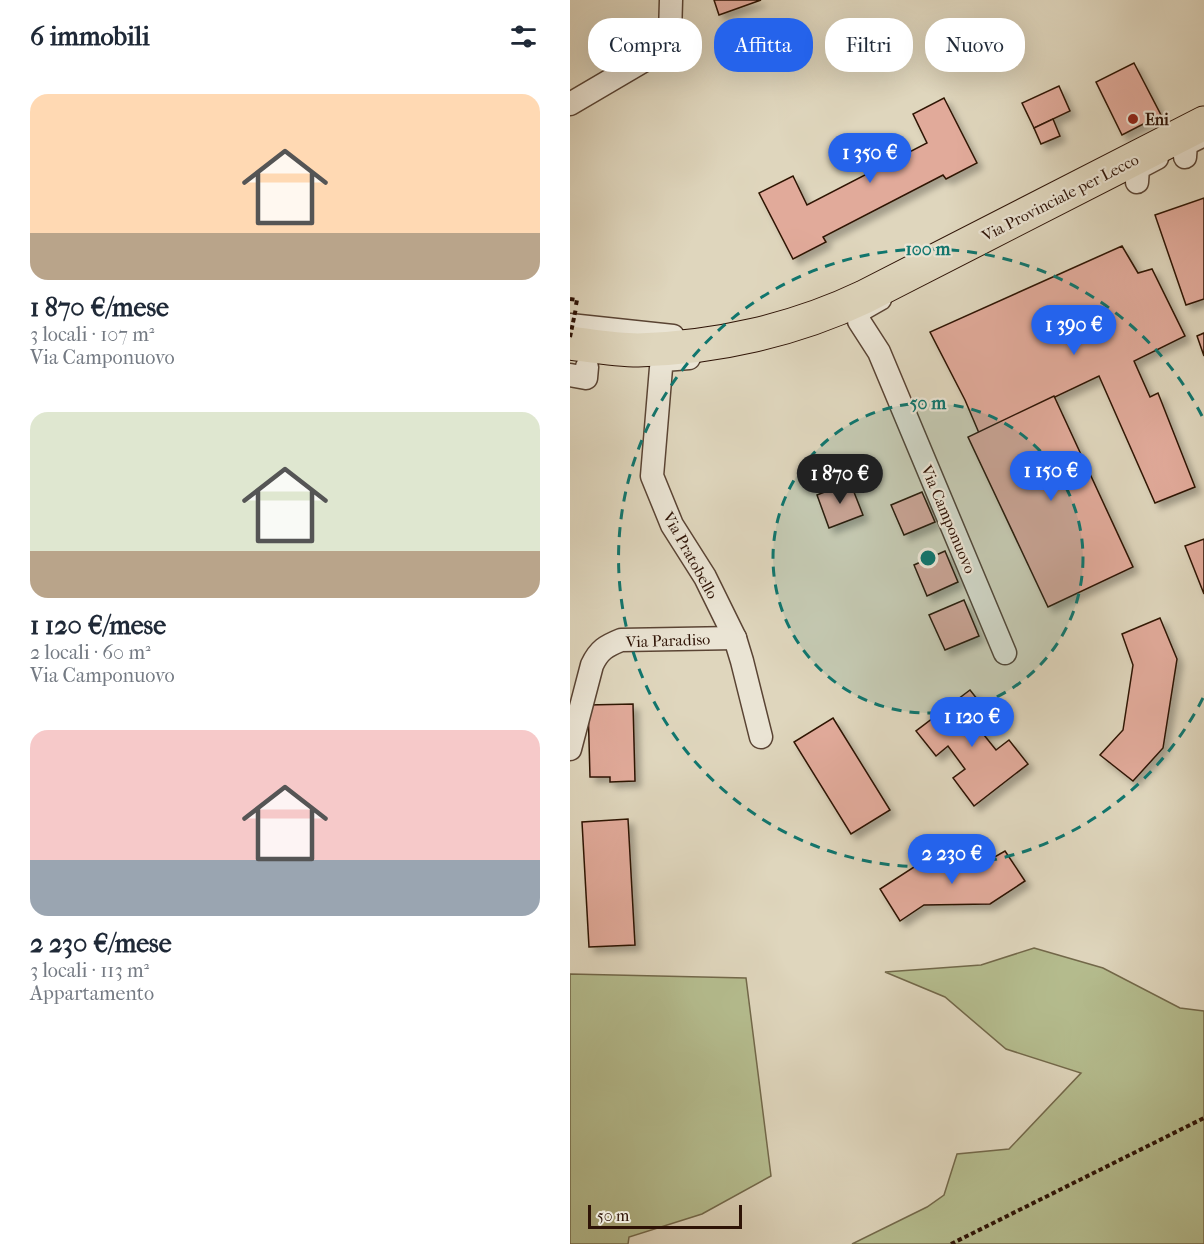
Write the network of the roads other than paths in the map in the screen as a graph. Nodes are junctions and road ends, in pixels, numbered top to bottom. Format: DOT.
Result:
graph roads {
  1 [pos="671,0"];
  2 [pos="570,104"];
  3 [pos="1204,123"];
  4 [pos="1191,145"];
  5 [pos="919,269"];
  6 [pos="573,316"];
  7 [pos="859,321"];
  8 [pos="708,343"];
  9 [pos="574,363"];
  10 [pos="661,368"];
  11 [pos="735,638"];
  12 [pos="1005,653"];
  13 [pos="761,737"];
  14 [pos="570,749"];
  1 -- 2 [label="street"];
  3 -- 4 [label="main road, Via Provinciale per Lecco"];
  4 -- 5 [label="main road, Via Provinciale per Lecco"];
  4 -- 7 [label="main road, Via Provinciale per Lecco"];
  5 -- 7 [label="street"];
  5 -- 8 [label="main road, Via Provinciale per Lecco"];
  6 -- 8 [label="street"];
  7 -- 10 [label="main road, Via Provinciale per Lecco"];
  7 -- 12 [label="street, Via Camponuovo"];
  8 -- 9 [label="main road, Via Provinciale per Lecco"];
  8 -- 10 [label="street"];
  9 -- 10 [label="main road, Via Provinciale per Lecco"];
  10 -- 11 [label="street, Via Pratobello"];
  11 -- 13 [label="street, Via Pratobello"];
  11 -- 14 [label="street, Via Paradiso"];
}
